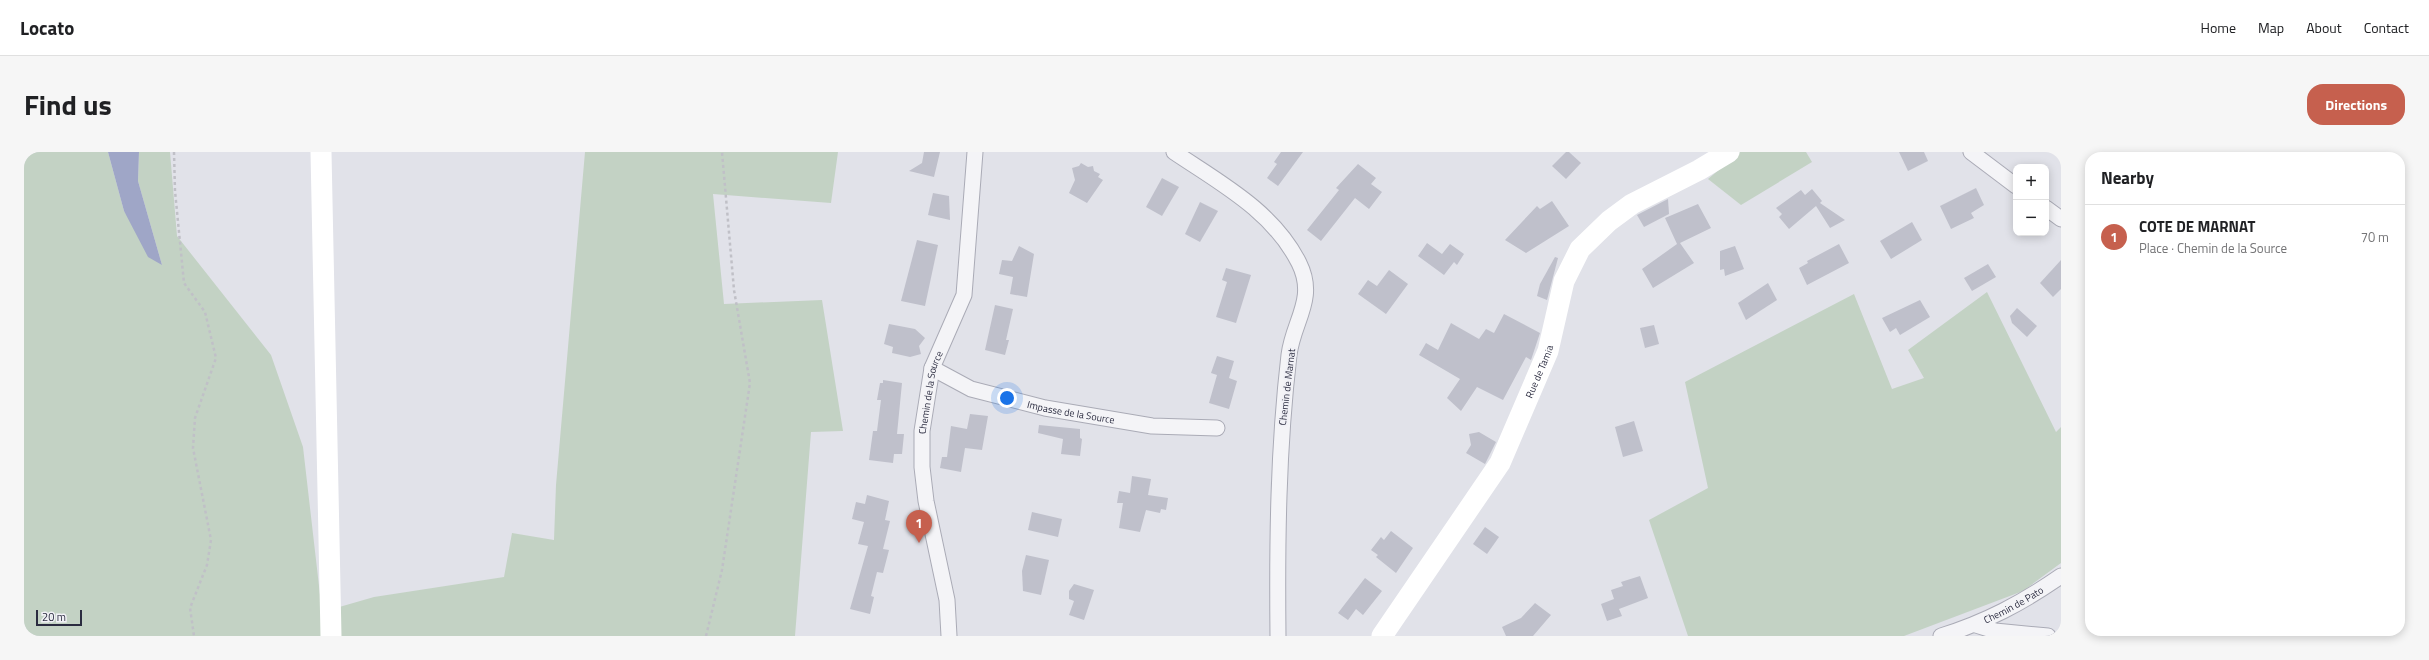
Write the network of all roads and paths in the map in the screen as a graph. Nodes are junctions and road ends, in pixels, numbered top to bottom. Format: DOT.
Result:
graph roads {
  1 [pos="174,152"];
  2 [pos="722,152"];
  3 [pos="975,152"];
  4 [pos="1174,152"];
  5 [pos="1729,152"];
  6 [pos="1971,152"];
  7 [pos="320,158"];
  8 [pos="2013,184"];
  9 [pos="2049,210"];
  10 [pos="2061,219"];
  11 [pos="932,368"];
  12 [pos="1217,428"];
  13 [pos="2061,576"];
  14 [pos="1976,625"];
  15 [pos="194,636"];
  16 [pos="332,636"];
  17 [pos="706,636"];
  18 [pos="949,636"];
  19 [pos="1278,636"];
  20 [pos="1382,636"];
  21 [pos="1941,636"];
  22 [pos="2048,636"];
  1 -- 15 [label="path"];
  2 -- 17 [label="path"];
  3 -- 11 [label="street, Chemin de la Source"];
  4 -- 19 [label="street, Chemin de Marnat"];
  5 -- 20 [label="street, Rue de Tamia"];
  6 -- 8 [label="street"];
  7 -- 16 [label="street"];
  9 -- 10 [label="street"];
  11 -- 12 [label="street, Impasse de la Source"];
  11 -- 18 [label="street, Chemin de la Source"];
  13 -- 14 [label="street, Chemin de Pato"];
  14 -- 21 [label="street, Chemin de Pato"];
  14 -- 22 [label="street"];
}
